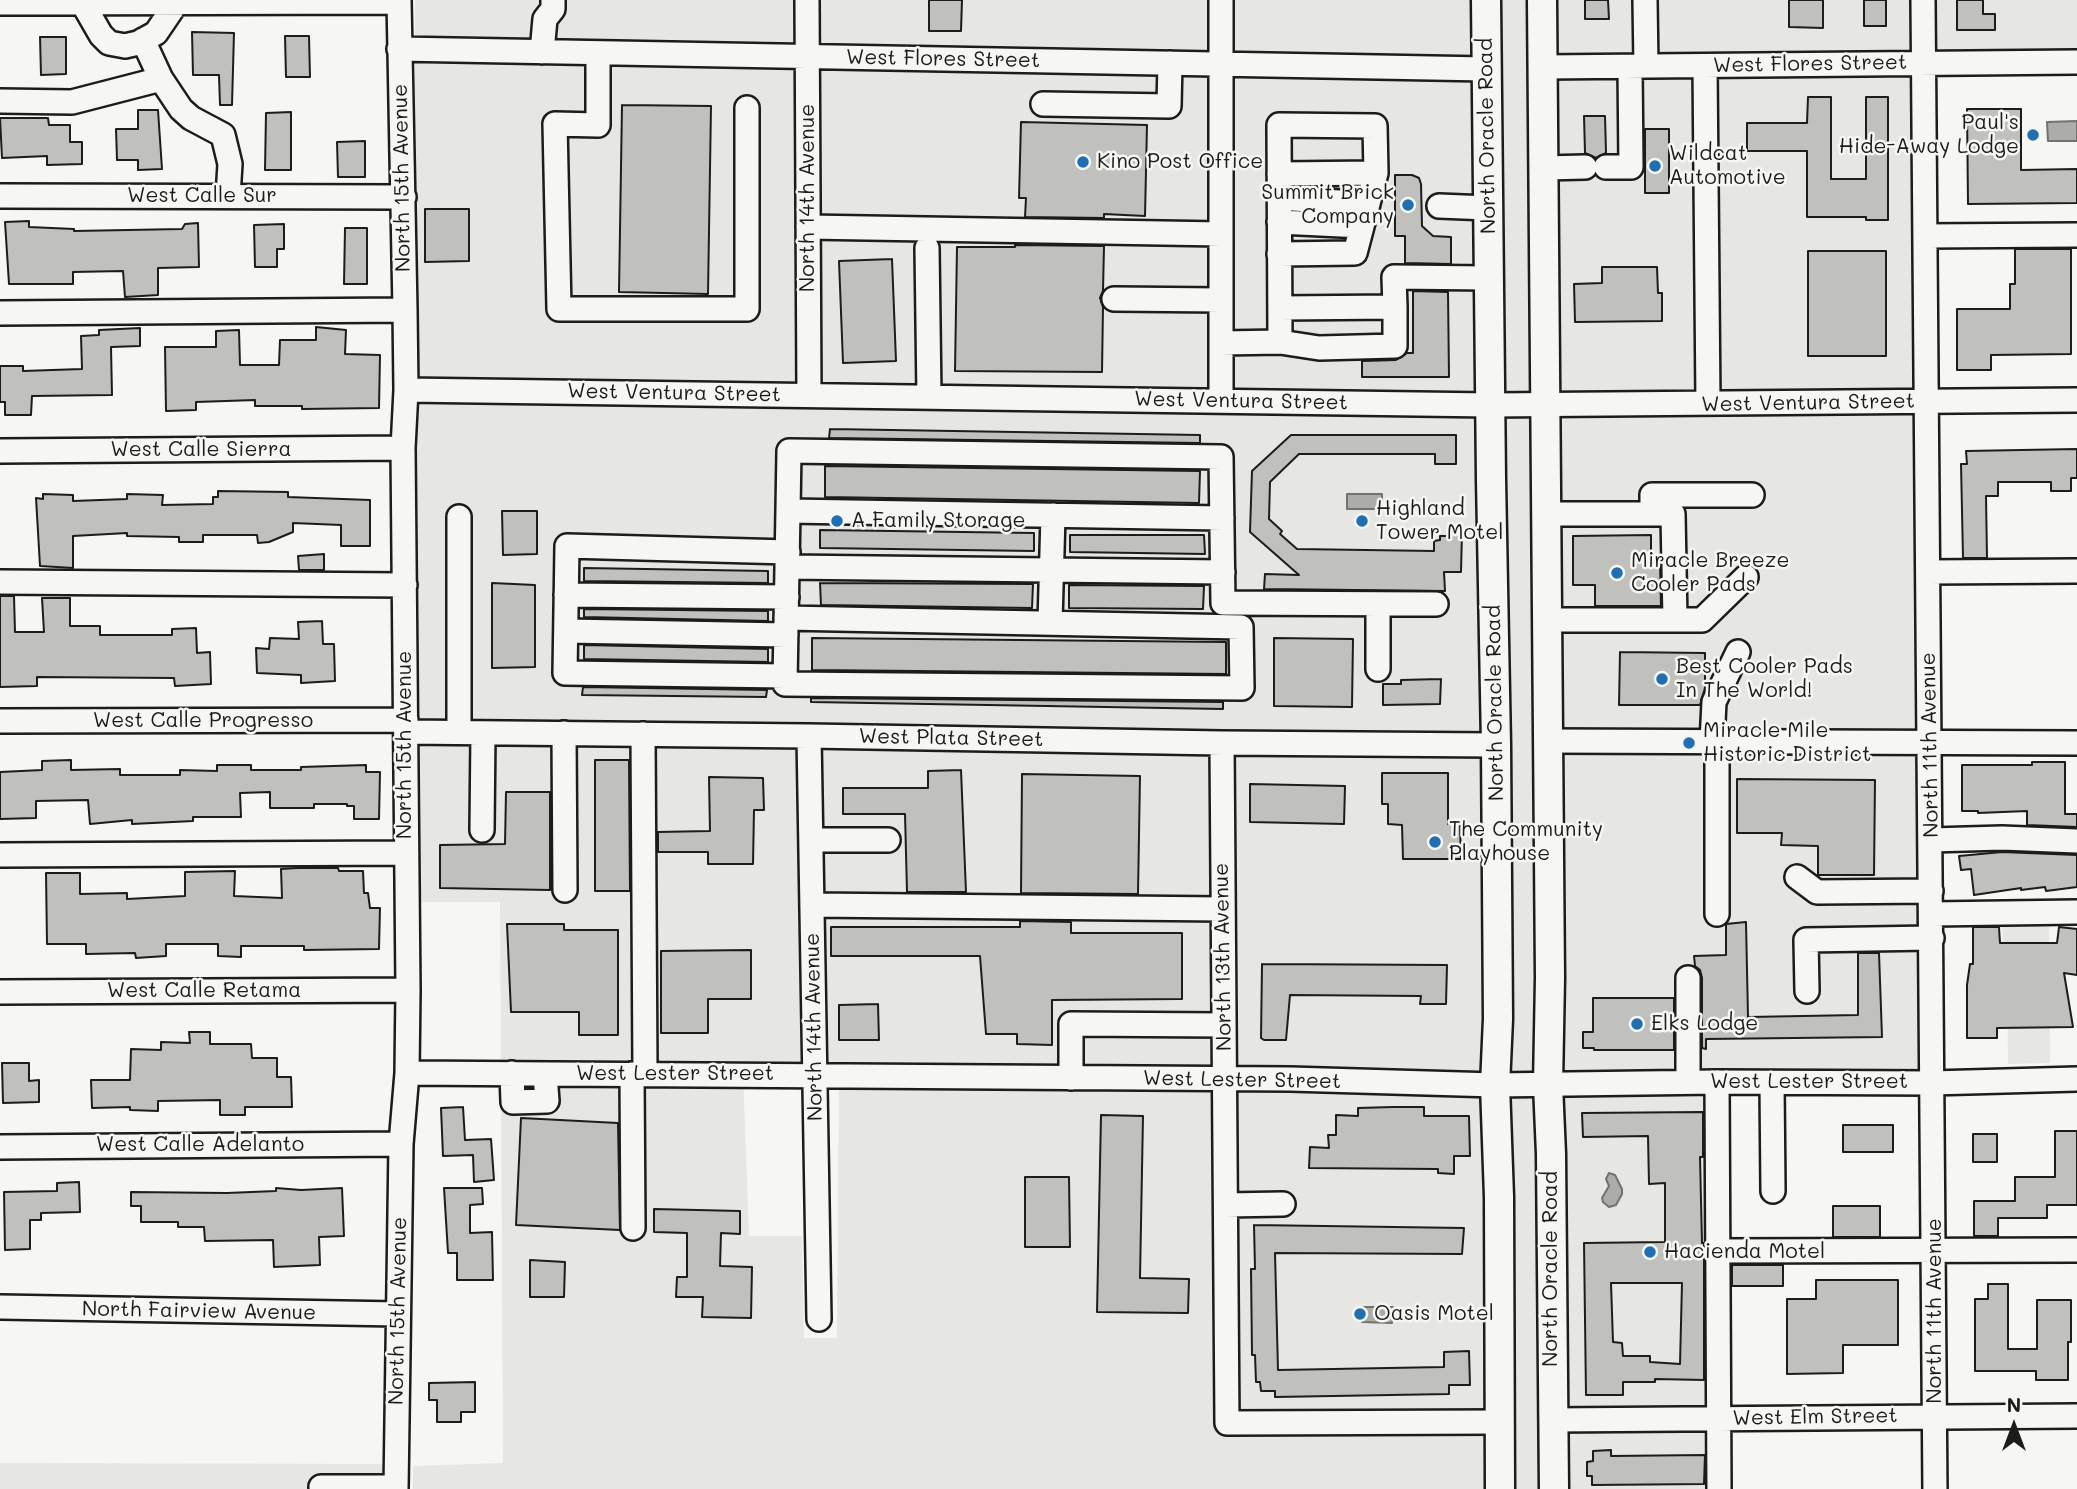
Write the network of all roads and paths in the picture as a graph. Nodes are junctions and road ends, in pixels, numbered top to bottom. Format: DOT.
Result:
graph roads {
  1 [pos="553,0"];
  2 [pos="807,0"];
  3 [pos="1221,0"];
  4 [pos="1486,0"];
  5 [pos="1542,0"];
  6 [pos="1645,0"];
  7 [pos="1923,0"];
  8 [pos="399,1"];
  9 [pos="82,2"];
  10 [pos="177,2"];
  11 [pos="0,3"];
  12 [pos="143,40"];
  13 [pos="399,49"];
  14 [pos="542,52"];
  15 [pos="598,53"];
  16 [pos="808,57"];
  17 [pos="2077,62"];
  18 [pos="1170,63"];
  19 [pos="1924,63"];
  20 [pos="1222,64"];
  21 [pos="1638,66"];
  22 [pos="1705,66"];
  23 [pos="1543,68"];
  24 [pos="1486,69"];
  25 [pos="161,79"];
  26 [pos="0,101"];
  27 [pos="1043,104"];
  28 [pos="747,108"];
  29 [pos="1544,168"];
  30 [pos="1376,173"];
  31 [pos="1279,174"];
  32 [pos="0,196"];
  33 [pos="228,196"];
  34 [pos="404,197"];
  35 [pos="1279,198"];
  36 [pos="1439,206"];
  37 [pos="1488,208"];
  38 [pos="1365,215"];
  39 [pos="1279,222"];
  40 [pos="808,228"];
  41 [pos="1222,234"];
  42 [pos="2077,235"];
  43 [pos="1925,236"];
  44 [pos="927,248"];
  45 [pos="1279,254"];
  46 [pos="1489,278"];
  47 [pos="1114,299"];
  48 [pos="1222,300"];
  49 [pos="1395,307"];
  50 [pos="1280,308"];
  51 [pos="405,310"];
  52 [pos="0,313"];
  53 [pos="1280,342"];
  54 [pos="1221,343"];
  55 [pos="406,390"];
  56 [pos="808,395"];
  57 [pos="929,397"];
  58 [pos="2077,400"];
  59 [pos="1221,401"];
  60 [pos="1927,401"];
  61 [pos="1708,403"];
  62 [pos="1490,405"];
  63 [pos="1545,405"];
  64 [pos="403,448"];
  65 [pos="0,451"];
  66 [pos="1752,495"];
  67 [pos="788,511"];
  68 [pos="1545,514"];
  69 [pos="1652,514"];
  70 [pos="1053,515"];
  71 [pos="459,517"];
  72 [pos="1222,518"];
  73 [pos="788,559"];
  74 [pos="1052,570"];
  75 [pos="2077,571"];
  76 [pos="1223,572"];
  77 [pos="1928,572"];
  78 [pos="1746,577"];
  79 [pos="0,582"];
  80 [pos="405,585"];
  81 [pos="566,595"];
  82 [pos="1241,603"];
  83 [pos="1378,604"];
  84 [pos="1436,604"];
  85 [pos="787,617"];
  86 [pos="1547,620"];
  87 [pos="1675,620"];
  88 [pos="1050,623"];
  89 [pos="1241,627"];
  90 [pos="566,631"];
  91 [pos="1738,652"];
  92 [pos="1378,669"];
  93 [pos="786,676"];
  94 [pos="0,721"];
  95 [pos="406,726"];
  96 [pos="460,732"];
  97 [pos="483,733"];
  98 [pos="564,733"];
  99 [pos="643,734"];
  100 [pos="808,736"];
  101 [pos="1547,741"];
  102 [pos="1719,741"];
  103 [pos="1222,743"];
  104 [pos="1929,743"];
  105 [pos="2077,743"];
  106 [pos="1496,745"];
  107 [pos="482,830"];
  108 [pos="811,840"];
  109 [pos="888,840"];
  110 [pos="1931,840"];
  111 [pos="2077,841"];
  112 [pos="406,853"];
  113 [pos="0,855"];
  114 [pos="1728,877"];
  115 [pos="1797,877"];
  116 [pos="565,890"];
  117 [pos="1931,891"];
  118 [pos="812,905"];
  119 [pos="1223,909"];
  120 [pos="2077,912"];
  121 [pos="1717,914"];
  122 [pos="1931,914"];
  123 [pos="1932,938"];
  124 [pos="1688,978"];
  125 [pos="408,990"];
  126 [pos="1807,991"];
  127 [pos="0,992"];
  128 [pos="1224,1024"];
  129 [pos="407,1073"];
  130 [pos="639,1074"];
  131 [pos="815,1075"];
  132 [pos="1071,1078"];
  133 [pos="1224,1079"];
  134 [pos="2077,1079"];
  135 [pos="1688,1082"];
  136 [pos="1717,1082"];
  137 [pos="1772,1083"];
  138 [pos="1932,1083"];
  139 [pos="1496,1085"];
  140 [pos="1548,1085"];
  141 [pos="401,1144"];
  142 [pos="0,1147"];
  143 [pos="1773,1191"];
  144 [pos="1283,1204"];
  145 [pos="1226,1205"];
  146 [pos="634,1228"];
  147 [pos="1934,1250"];
  148 [pos="2077,1250"];
  149 [pos="1718,1251"];
  150 [pos="0,1307"];
  151 [pos="398,1314"];
  152 [pos="819,1319"];
  153 [pos="1935,1416"];
  154 [pos="2077,1416"];
  155 [pos="1717,1418"];
  156 [pos="1552,1420"];
  157 [pos="1500,1422"];
  158 [pos="321,1487"];
  159 [pos="396,1488"];
  160 [pos="1500,1489"];
  161 [pos="1553,1489"];
  162 [pos="1718,1489"];
  163 [pos="1936,1489"];
  1 -- 14 [label="street"];
  2 -- 16 [label="street, North 14th Avenue"];
  3 -- 20 [label="street"];
  4 -- 24 [label="main road, North Oracle Road"];
  5 -- 23 [label="main road, North Oracle Road"];
  6 -- 21 [label="street"];
  7 -- 19 [label="street, North 11th Avenue"];
  8 -- 10 [label="street"];
  8 -- 13 [label="street, North 15th Avenue"];
  9 -- 10 [label="street"];
  9 -- 11 [label="street"];
  9 -- 12 [label="street"];
  10 -- 12 [label="street"];
  12 -- 25 [label="street"];
  13 -- 14 [label="street, West Flores Street"];
  13 -- 34 [label="street, North 15th Avenue"];
  14 -- 15 [label="street, West Flores Street"];
  15 -- 16 [label="street, West Flores Street"];
  15 -- 28 [label="street"];
  16 -- 18 [label="street, West Flores Street"];
  16 -- 40 [label="street, North 14th Avenue"];
  17 -- 19 [label="street, West Flores Street"];
  18 -- 20 [label="street, West Flores Street"];
  18 -- 27 [label="street"];
  19 -- 22 [label="street, West Flores Street"];
  19 -- 43 [label="street, North 11th Avenue"];
  20 -- 24 [label="street, West Flores Street"];
  20 -- 41 [label="street"];
  21 -- 22 [label="street, West Flores Street"];
  21 -- 23 [label="street, West Flores Street"];
  21 -- 29 [label="street"];
  22 -- 61 [label="street"];
  23 -- 29 [label="main road, North Oracle Road"];
  24 -- 37 [label="main road, North Oracle Road"];
  25 -- 26 [label="street"];
  25 -- 33 [label="street"];
  29 -- 63 [label="main road, North Oracle Road"];
  30 -- 31 [label="street"];
  30 -- 31 [label="street"];
  30 -- 38 [label="street"];
  31 -- 35 [label="street"];
  32 -- 33 [label="street, West Calle Sur"];
  33 -- 34 [label="street, West Calle Sur"];
  34 -- 51 [label="street, North 15th Avenue"];
  35 -- 38 [label="street"];
  35 -- 39 [label="street"];
  36 -- 37 [label="street"];
  37 -- 46 [label="main road, North Oracle Road"];
  38 -- 39 [label="street"];
  38 -- 45 [label="street"];
  39 -- 45 [label="street"];
  40 -- 41 [label="street"];
  40 -- 56 [label="street, North 14th Avenue"];
  41 -- 48 [label="street"];
  42 -- 43 [label="street"];
  43 -- 60 [label="street, North 11th Avenue"];
  44 -- 57 [label="street"];
  45 -- 50 [label="street"];
  46 -- 49 [label="street"];
  46 -- 62 [label="main road, North Oracle Road"];
  47 -- 48 [label="street"];
  48 -- 54 [label="street"];
  49 -- 50 [label="street"];
  49 -- 53 [label="street"];
  50 -- 53 [label="street"];
  51 -- 52 [label="street"];
  51 -- 55 [label="street, North 15th Avenue"];
  53 -- 54 [label="street"];
  54 -- 59 [label="street"];
  55 -- 56 [label="street, West Ventura Street"];
  55 -- 64 [label="street, North 15th Avenue"];
  56 -- 57 [label="street, West Ventura Street"];
  57 -- 59 [label="street, West Ventura Street"];
  58 -- 60 [label="street, West Ventura Street"];
  59 -- 62 [label="street, West Ventura Street"];
  60 -- 61 [label="street, West Ventura Street"];
  60 -- 77 [label="street, North 11th Avenue"];
  61 -- 63 [label="street, West Ventura Street"];
  62 -- 63 [label="street, West Ventura Street"];
  62 -- 106 [label="main road, North Oracle Road"];
  63 -- 68 [label="main road, North Oracle Road"];
  64 -- 65 [label="street, West Calle Sierra"];
  64 -- 80 [label="street, North 15th Avenue"];
  66 -- 69 [label="street"];
  67 -- 70 [label="street"];
  67 -- 72 [label="street"];
  67 -- 73 [label="street"];
  68 -- 69 [label="street"];
  68 -- 86 [label="main road, North Oracle Road"];
  69 -- 87 [label="street"];
  70 -- 72 [label="street"];
  70 -- 74 [label="street"];
  71 -- 96 [label="street"];
  72 -- 76 [label="street"];
  73 -- 74 [label="street"];
  73 -- 81 [label="street"];
  73 -- 85 [label="street"];
  74 -- 76 [label="street"];
  74 -- 88 [label="street"];
  75 -- 77 [label="street"];
  76 -- 82 [label="street"];
  77 -- 104 [label="street, North 11th Avenue"];
  78 -- 87 [label="street"];
  79 -- 80 [label="street"];
  80 -- 95 [label="street, North 15th Avenue"];
  81 -- 85 [label="street"];
  81 -- 90 [label="street"];
  82 -- 83 [label="street"];
  82 -- 89 [label="street"];
  83 -- 84 [label="street"];
  83 -- 92 [label="street"];
  85 -- 88 [label="street"];
  85 -- 90 [label="street"];
  85 -- 93 [label="street"];
  86 -- 87 [label="street"];
  86 -- 101 [label="main road, North Oracle Road"];
  88 -- 89 [label="street"];
  89 -- 93 [label="street"];
  90 -- 93 [label="street"];
  91 -- 102 [label="street"];
  94 -- 95 [label="street, West Calle Progresso"];
  95 -- 96 [label="street, West Plata Street"];
  95 -- 112 [label="street, North 15th Avenue"];
  96 -- 97 [label="street, West Plata Street"];
  97 -- 98 [label="street, West Plata Street"];
  97 -- 107 [label="street"];
  98 -- 99 [label="street, West Plata Street"];
  98 -- 116 [label="street"];
  99 -- 100 [label="street, West Plata Street"];
  99 -- 130 [label="street"];
  100 -- 103 [label="street, West Plata Street"];
  100 -- 108 [label="street, North 14th Avenue"];
  101 -- 102 [label="street"];
  101 -- 140 [label="main road, North Oracle Road"];
  102 -- 104 [label="street"];
  102 -- 114 [label="street"];
  102 -- 121 [label="street"];
  103 -- 106 [label="street, West Plata Street"];
  103 -- 119 [label="street, North 13th Avenue"];
  104 -- 105 [label="street"];
  104 -- 110 [label="street, North 11th Avenue"];
  106 -- 139 [label="main road, North Oracle Road"];
  108 -- 109 [label="street"];
  108 -- 118 [label="street, North 14th Avenue"];
  110 -- 111 [label="street"];
  110 -- 117 [label="street, North 11th Avenue"];
  112 -- 113 [label="street"];
  112 -- 125 [label="street, North 15th Avenue"];
  115 -- 117 [label="street"];
  117 -- 122 [label="street, North 11th Avenue"];
  118 -- 119 [label="street"];
  118 -- 131 [label="street, North 14th Avenue"];
  119 -- 128 [label="street, North 13th Avenue"];
  120 -- 122 [label="street"];
  122 -- 123 [label="street, North 11th Avenue"];
  123 -- 126 [label="street"];
  123 -- 138 [label="street, North 11th Avenue"];
  124 -- 135 [label="street"];
  125 -- 127 [label="street, West Calle Retama"];
  125 -- 129 [label="street, North 15th Avenue"];
  128 -- 132 [label="street"];
  128 -- 133 [label="street, North 13th Avenue"];
  129 -- 130 [label="street, West Lester Street"];
  129 -- 141 [label="street, North 15th Avenue"];
  130 -- 131 [label="street, West Lester Street"];
  130 -- 146 [label="street"];
  131 -- 132 [label="street, West Lester Street"];
  131 -- 152 [label="street, North 14th Avenue"];
  132 -- 133 [label="street, West Lester Street"];
  133 -- 139 [label="street, West Lester Street"];
  133 -- 145 [label="street, North 13th Avenue"];
  134 -- 138 [label="street, West Lester Street"];
  135 -- 136 [label="street, West Lester Street"];
  135 -- 140 [label="street, West Lester Street"];
  136 -- 137 [label="street, West Lester Street"];
  136 -- 149 [label="street"];
  137 -- 138 [label="street, West Lester Street"];
  137 -- 143 [label="street"];
  138 -- 147 [label="street, North 11th Avenue"];
  139 -- 140 [label="street, West Lester Street"];
  139 -- 157 [label="main road, North Oracle Road"];
  140 -- 156 [label="main road, North Oracle Road"];
  141 -- 142 [label="street, West Calle Adelanto"];
  141 -- 151 [label="street, North 15th Avenue"];
  144 -- 145 [label="street"];
  145 -- 157 [label="street, North 13th Avenue"];
  147 -- 148 [label="street"];
  147 -- 149 [label="street"];
  147 -- 153 [label="street, North 11th Avenue"];
  149 -- 155 [label="street"];
  150 -- 151 [label="street, North Fairview Avenue"];
  151 -- 159 [label="street, North 15th Avenue"];
  153 -- 154 [label="street, West Elm Street"];
  153 -- 155 [label="street, West Elm Street"];
  153 -- 163 [label="street, North 11th Avenue"];
  155 -- 156 [label="street, West Elm Street"];
  155 -- 162 [label="street"];
  156 -- 161 [label="main road, North Oracle Road"];
  157 -- 160 [label="main road, North Oracle Road"];
  158 -- 159 [label="street"];
}
